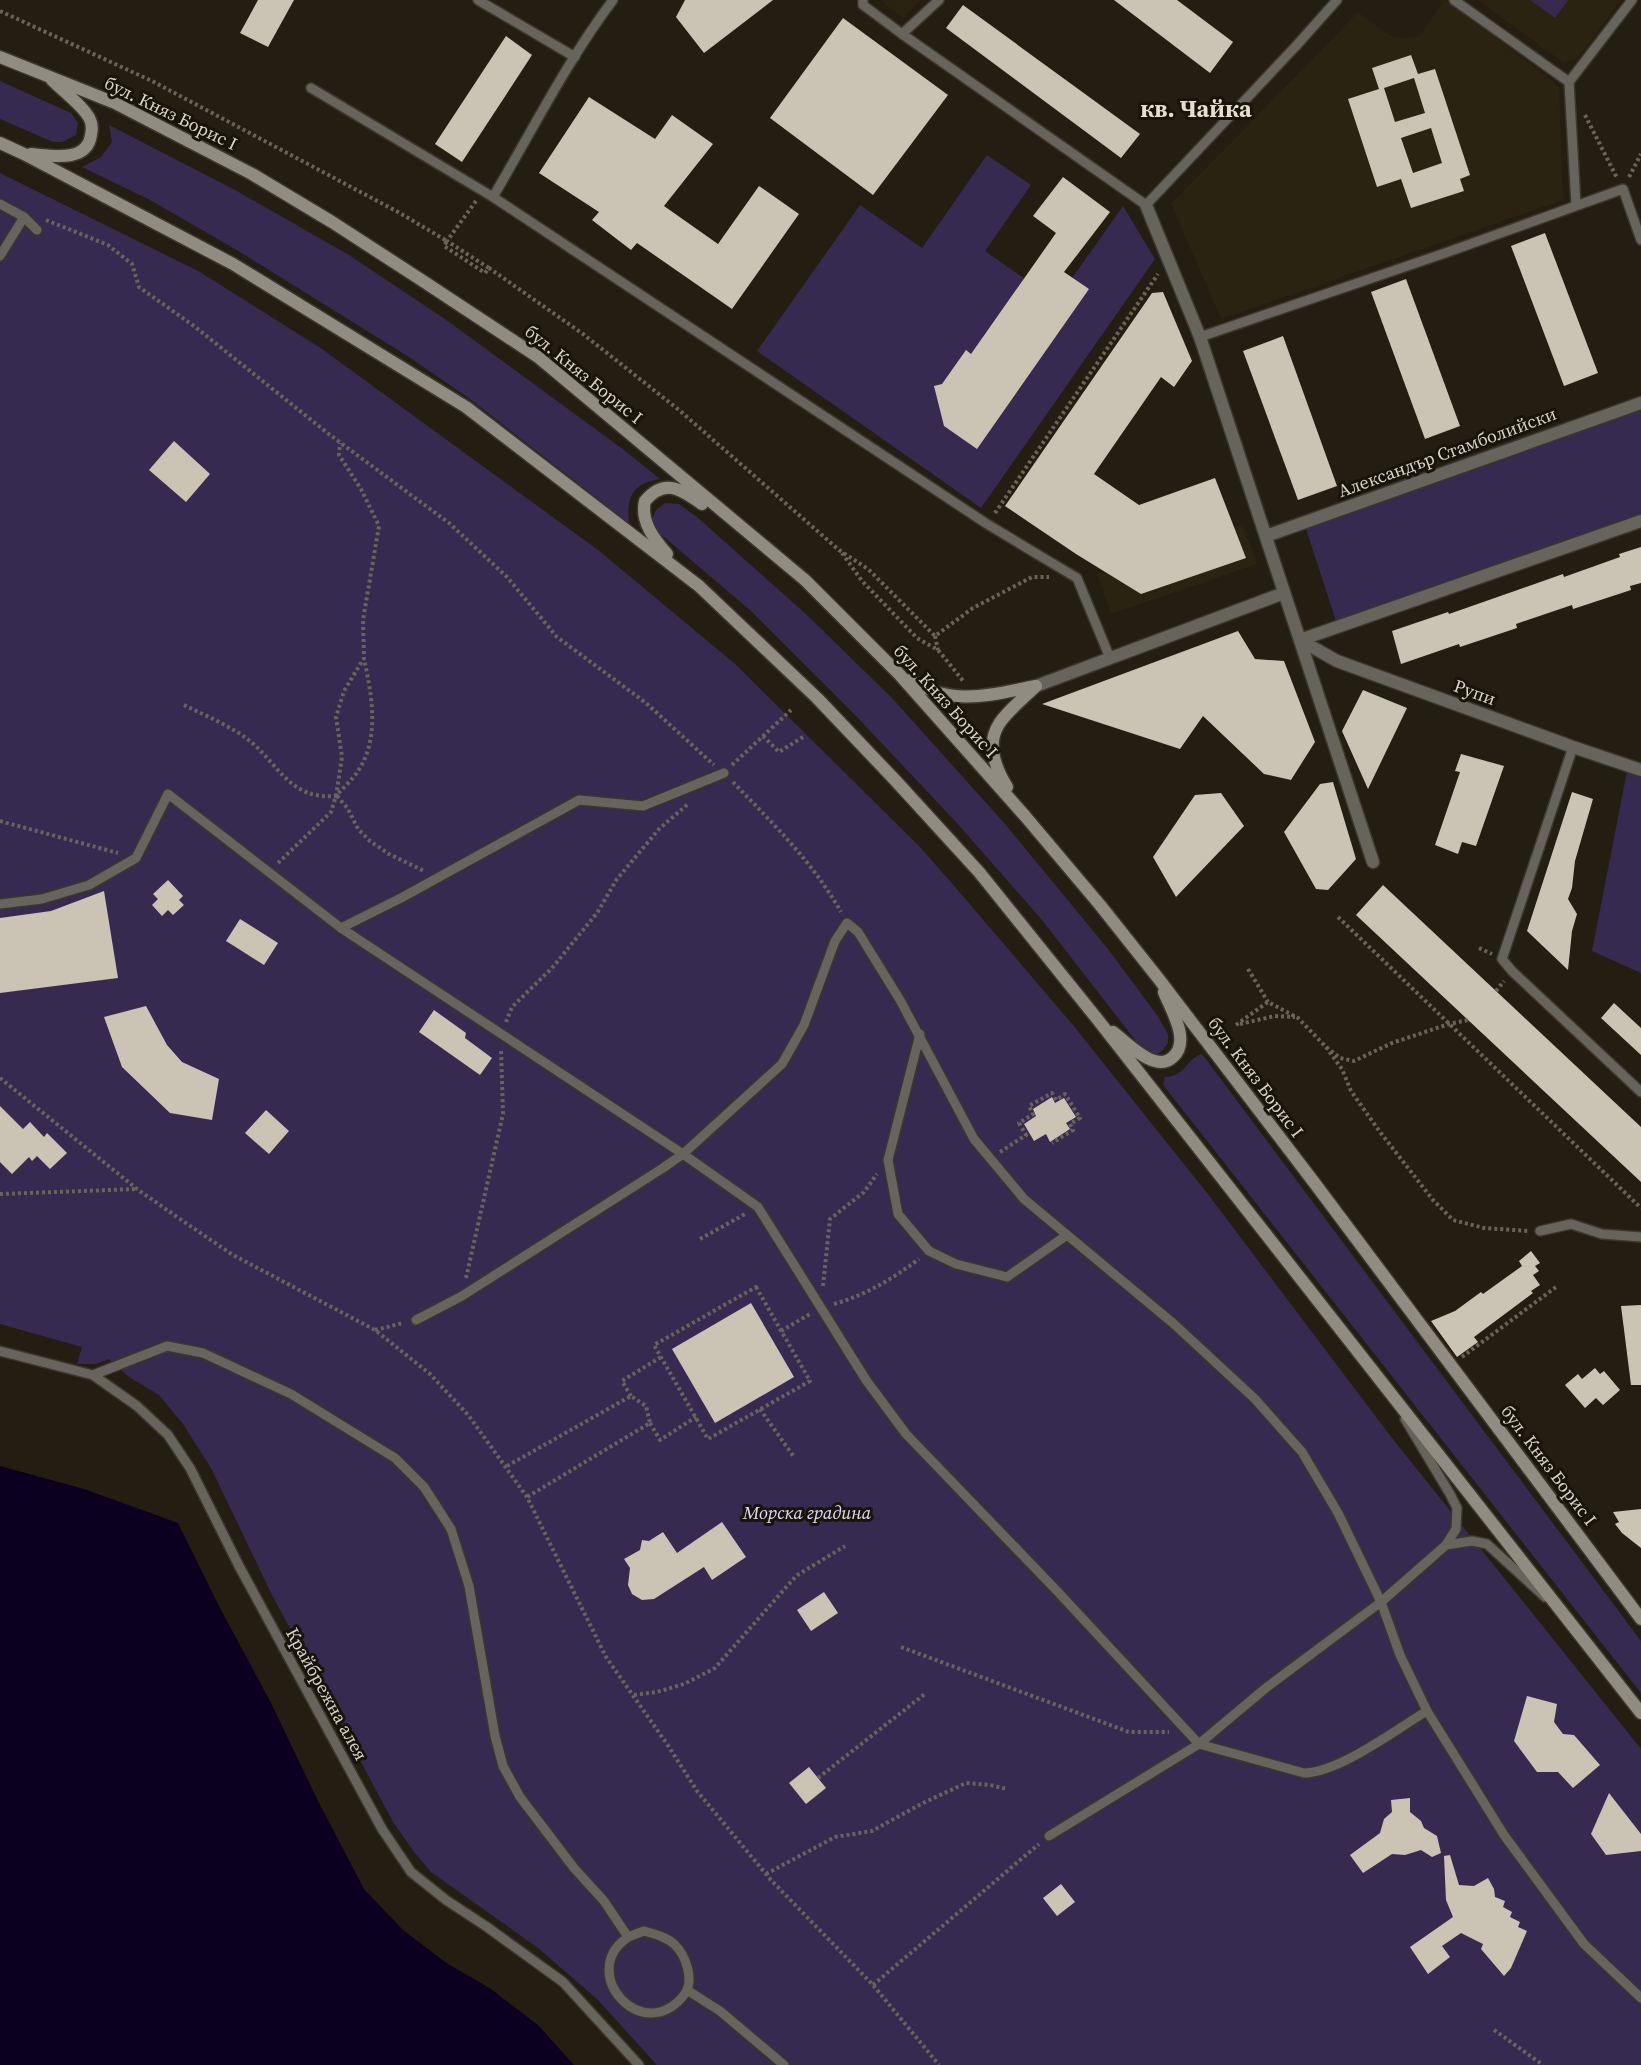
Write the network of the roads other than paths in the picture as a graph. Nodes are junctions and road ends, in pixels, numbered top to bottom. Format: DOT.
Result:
graph roads {
  1 [pos="478,0"];
  2 [pos="613,0"];
  3 [pos="863,0"];
  4 [pos="939,0"];
  5 [pos="1337,0"];
  6 [pos="1454,0"];
  7 [pos="1632,0"];
  8 [pos="902,34"];
  9 [pos="0,57"];
  10 [pos="575,57"];
  11 [pos="45,74"];
  12 [pos="1569,82"];
  13 [pos="311,88"];
  14 [pos="0,143"];
  15 [pos="24,154"];
  16 [pos="493,197"];
  17 [pos="0,204"];
  18 [pos="1146,205"];
  19 [pos="1576,205"];
  20 [pos="24,217"];
  21 [pos="37,230"];
  22 [pos="1641,240"];
  23 [pos="0,256"];
  24 [pos="1200,337"];
  25 [pos="1641,403"];
  26 [pos="1641,521"];
  27 [pos="749,534"];
  28 [pos="1266,536"];
  29 [pos="699,586"];
  30 [pos="1284,593"];
  31 [pos="1300,640"];
  32 [pos="1110,658"];
  33 [pos="899,674"];
  34 [pos="1036,686"];
  35 [pos="1573,747"];
  36 [pos="1641,770"];
  37 [pos="724,773"];
  38 [pos="1025,816"];
  39 [pos="1373,862"];
  40 [pos="0,904"];
  41 [pos="341,928"];
  42 [pos="1158,978"];
  43 [pos="1098,1020"];
  44 [pos="920,1034"];
  45 [pos="1641,1092"];
  46 [pos="682,1154"];
  47 [pos="1540,1231"];
  48 [pos="1067,1235"];
  49 [pos="1641,1237"];
  50 [pos="416,1320"];
  51 [pos="0,1351"];
  52 [pos="93,1375"];
  53 [pos="1386,1388"];
  54 [pos="1446,1545"];
  55 [pos="1381,1602"];
  56 [pos="1566,1617"];
  57 [pos="1641,1619"];
  58 [pos="1427,1711"];
  59 [pos="1641,1713"];
  60 [pos="1198,1744"];
  61 [pos="1049,1836"];
  62 [pos="628,1937"];
  63 [pos="687,1990"];
  64 [pos="1641,1998"];
  65 [pos="639,2065"];
  66 [pos="784,2065"];
  1 -- 10 [label="lane"];
  2 -- 10 [label="lane"];
  3 -- 8 [label="lane"];
  4 -- 8 [label="lane"];
  5 -- 18 [label="lane"];
  6 -- 12 [label="lane"];
  7 -- 12 [label="lane"];
  8 -- 18 [label="lane"];
  9 -- 11 [label="main road, бул. Княз Борис I"];
  10 -- 16 [label="lane"];
  11 -- 15 [label="main road"];
  11 -- 27 [label="main road, бул. Княз Борис I"];
  12 -- 19 [label="lane"];
  13 -- 16 [label="lane"];
  14 -- 15 [label="main road"];
  15 -- 29 [label="main road"];
  16 -- 32 [label="lane"];
  17 -- 20 [label="lane"];
  18 -- 24 [label="street"];
  19 -- 22 [label="lane"];
  19 -- 24 [label="lane"];
  20 -- 21 [label="lane"];
  20 -- 23 [label="lane"];
  24 -- 28 [label="street"];
  25 -- 28 [label="street, Александър Стамболийски"];
  26 -- 31 [label="street"];
  27 -- 29 [label="main road"];
  27 -- 33 [label="main road, бул. Княз Борис I"];
  28 -- 30 [label="street"];
  29 -- 43 [label="main road"];
  30 -- 31 [label="street"];
  30 -- 32 [label="street"];
  31 -- 35 [label="street, Рупи"];
  31 -- 39 [label="street"];
  32 -- 34 [label="street"];
  33 -- 34 [label="main road"];
  33 -- 38 [label="main road, бул. Княз Борис I"];
  34 -- 38 [label="main road"];
  35 -- 36 [label="street, Рупи"];
  35 -- 45 [label="lane"];
  37 -- 41 [label="lane"];
  38 -- 42 [label="main road, бул. Княз Борис I"];
  40 -- 41 [label="lane"];
  41 -- 46 [label="lane"];
  42 -- 43 [label="main road"];
  42 -- 57 [label="main road, бул. Княз Борис I"];
  43 -- 53 [label="main road"];
  44 -- 46 [label="lane"];
  44 -- 48 [label="lane"];
  44 -- 48 [label="lane"];
  46 -- 50 [label="lane"];
  46 -- 60 [label="lane"];
  47 -- 49 [label="lane"];
  48 -- 55 [label="lane"];
  51 -- 52 [label="lane, Крайбрежна алея"];
  52 -- 62 [label="lane"];
  52 -- 65 [label="lane, Крайбрежна алея"];
  53 -- 54 [label="lane"];
  53 -- 56 [label="main road"];
  54 -- 55 [label="lane"];
  54 -- 56 [label="lane"];
  55 -- 58 [label="lane"];
  55 -- 60 [label="lane"];
  56 -- 59 [label="main road"];
  58 -- 60 [label="lane"];
  58 -- 64 [label="lane"];
  60 -- 61 [label="lane"];
  62 -- 63 [label="lane"];
  62 -- 63 [label="lane"];
  63 -- 66 [label="lane"];
}
